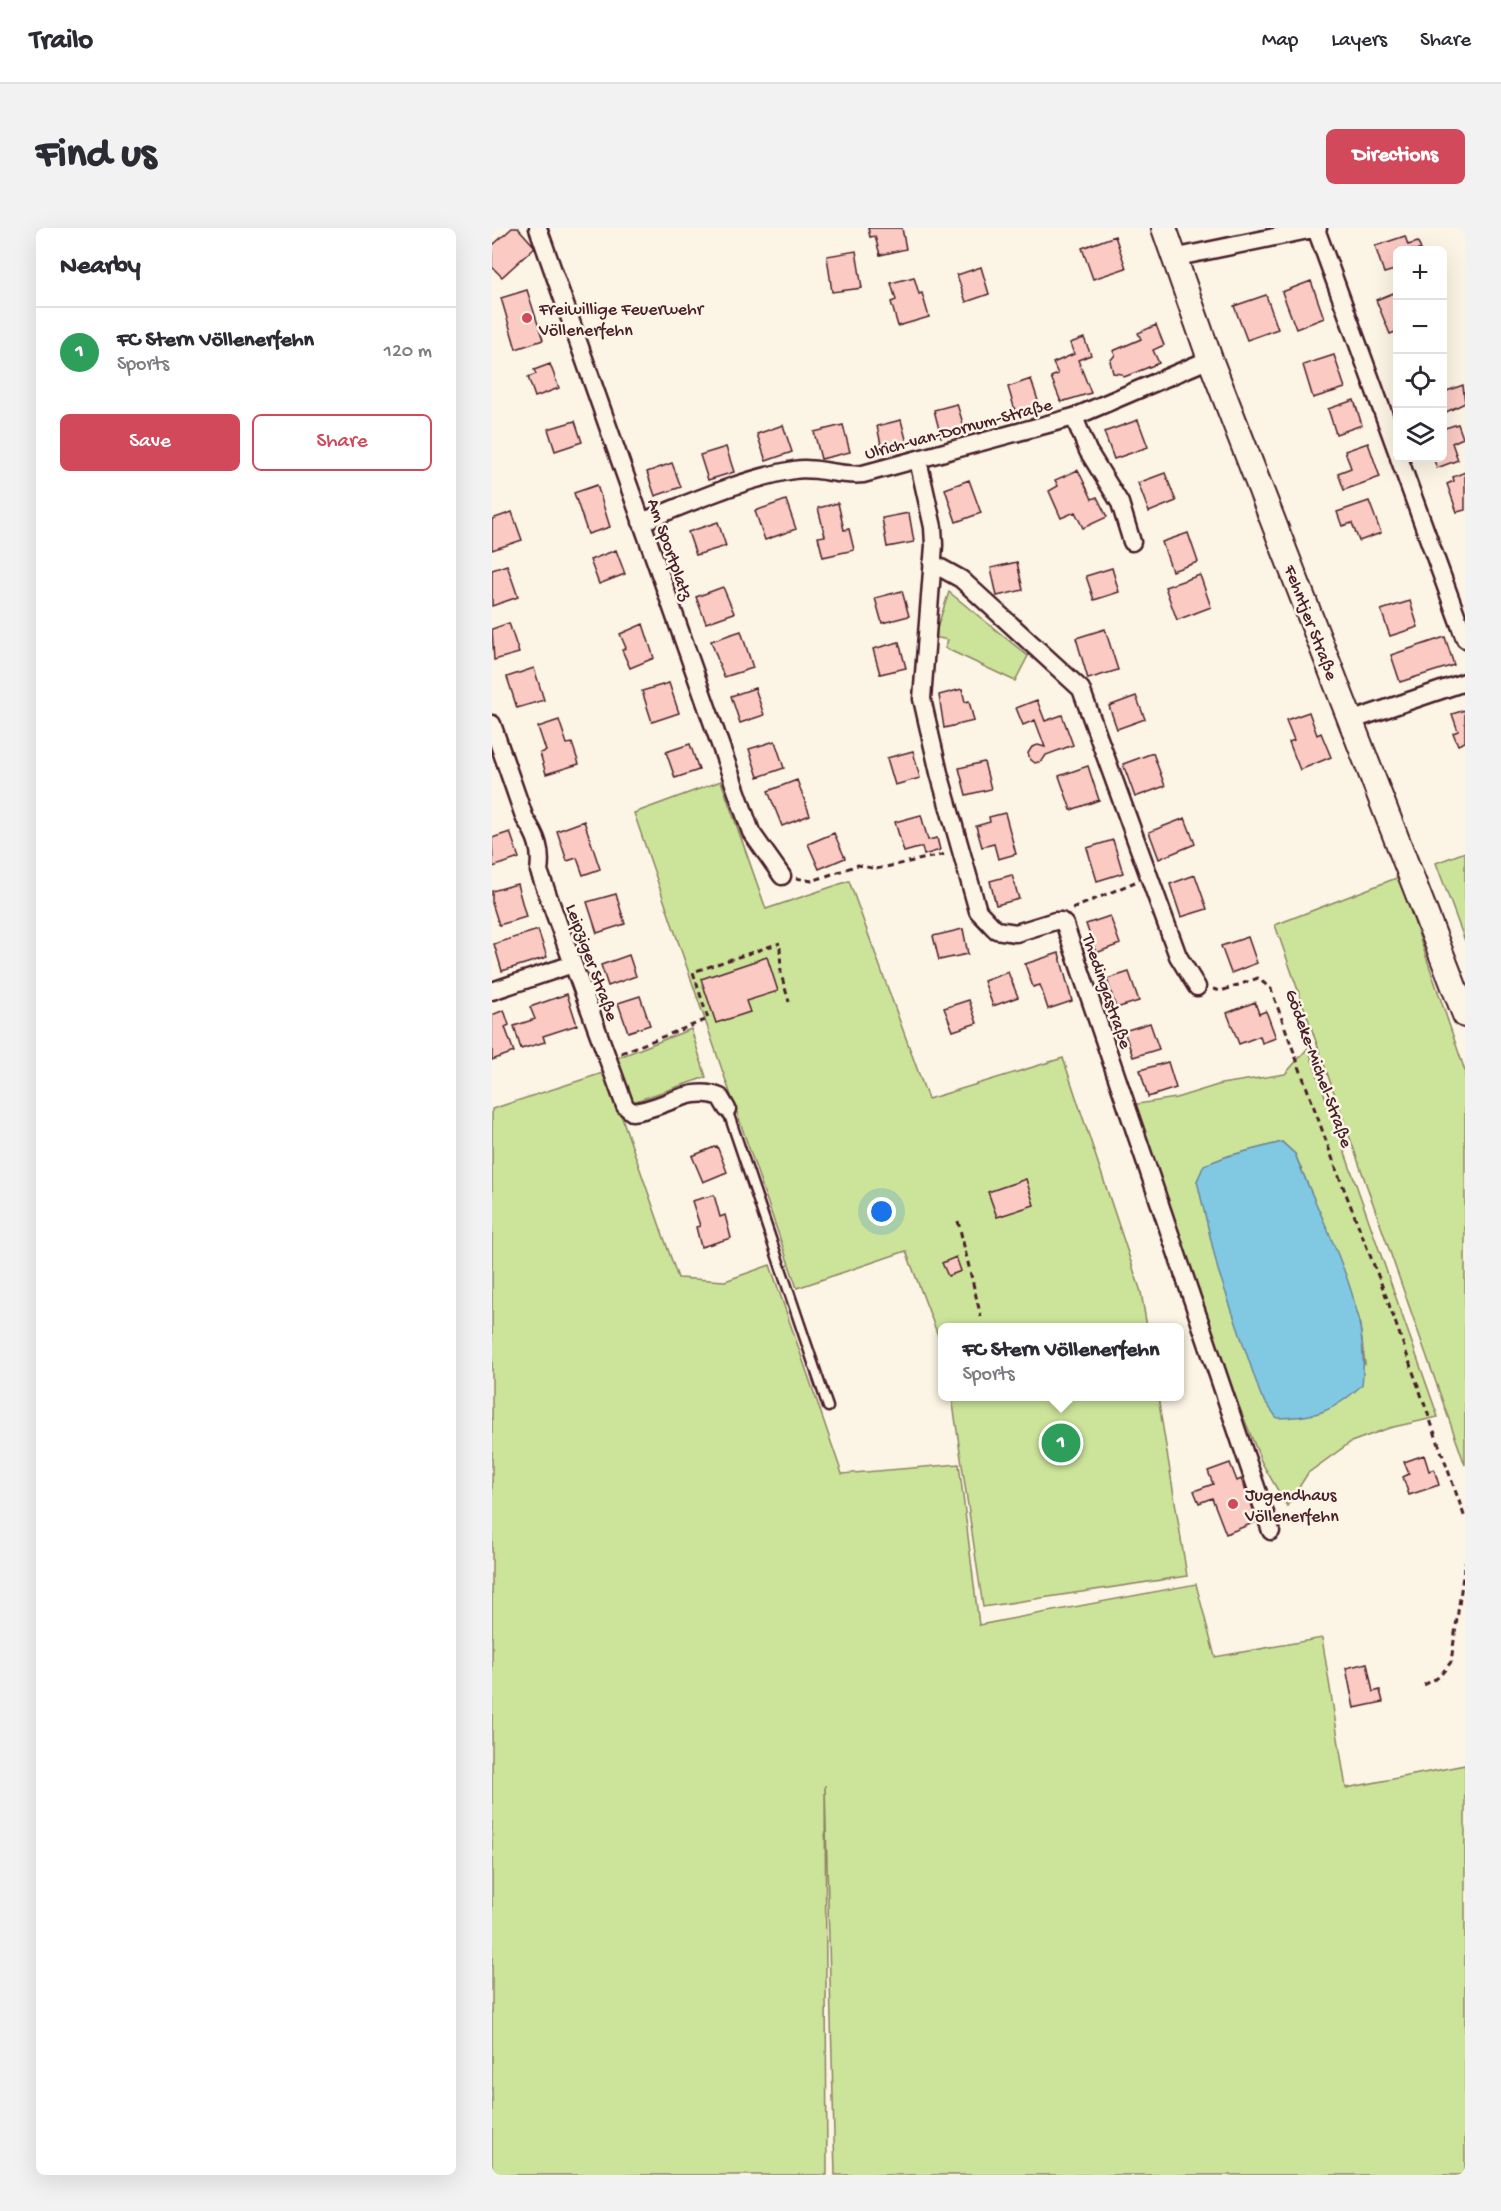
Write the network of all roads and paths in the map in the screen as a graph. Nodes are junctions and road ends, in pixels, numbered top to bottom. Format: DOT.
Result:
graph roads {
  1 [pos="538,228"];
  2 [pos="1164,228"];
  3 [pos="1317,228"];
  4 [pos="1173,258"];
  5 [pos="1210,359"];
  6 [pos="1074,417"];
  7 [pos="1393,442"];
  8 [pos="918,460"];
  9 [pos="1400,462"];
  10 [pos="641,522"];
  11 [pos="1132,542"];
  12 [pos="932,563"];
  13 [pos="1465,639"];
  14 [pos="1465,682"];
  15 [pos="1350,721"];
  16 [pos="492,724"];
  17 [pos="498,763"];
  18 [pos="962,851"];
  19 [pos="782,876"];
  20 [pos="1150,876"];
  21 [pos="1061,921"];
  22 [pos="573,964"];
  23 [pos="1197,987"];
  24 [pos="492,991"];
  25 [pos="789,1002"];
  26 [pos="1465,1015"];
  27 [pos="608,1058"];
  28 [pos="727,1109"];
  29 [pos="958,1221"];
  30 [pos="981,1317"];
  31 [pos="828,1407"];
  32 [pos="1465,1518"];
  33 [pos="1271,1531"];
  34 [pos="1465,1562"];
  35 [pos="1424,1685"];
  1 -- 10 [label="street, Am Sportplatz"];
  2 -- 4 [label="street, Fehntjer Straße"];
  3 -- 4 [label="street"];
  3 -- 7 [label="street"];
  4 -- 5 [label="street, Fehntjer Straße"];
  5 -- 6 [label="street, Ulrich-van-Dornum-Straße"];
  5 -- 15 [label="street, Fehntjer Straße"];
  6 -- 8 [label="street, Ulrich-van-Dornum-Straße"];
  6 -- 11 [label="street"];
  8 -- 10 [label="street, Ulrich-van-Dornum-Straße"];
  8 -- 12 [label="street, Thedingastraße"];
  9 -- 13 [label="street"];
  10 -- 19 [label="street, Am Sportplatz"];
  12 -- 18 [label="street, Thedingastraße"];
  12 -- 20 [label="street"];
  14 -- 15 [label="street"];
  15 -- 26 [label="street, Fehntjer Straße"];
  16 -- 17 [label="street, Leipziger Straße"];
  17 -- 22 [label="street, Leipziger Straße"];
  18 -- 19 [label="path"];
  18 -- 21 [label="street, Thedingastraße"];
  20 -- 21 [label="path"];
  20 -- 23 [label="street"];
  21 -- 33 [label="street, Thedingastraße"];
  22 -- 24 [label="street"];
  22 -- 27 [label="street, Leipziger Straße"];
  23 -- 32 [label="path, Gödeke-Michel-Straße"];
  25 -- 27 [label="path"];
  27 -- 28 [label="street, Leipziger Straße"];
  28 -- 31 [label="lane"];
  29 -- 30 [label="path"];
  34 -- 35 [label="path"];
}
